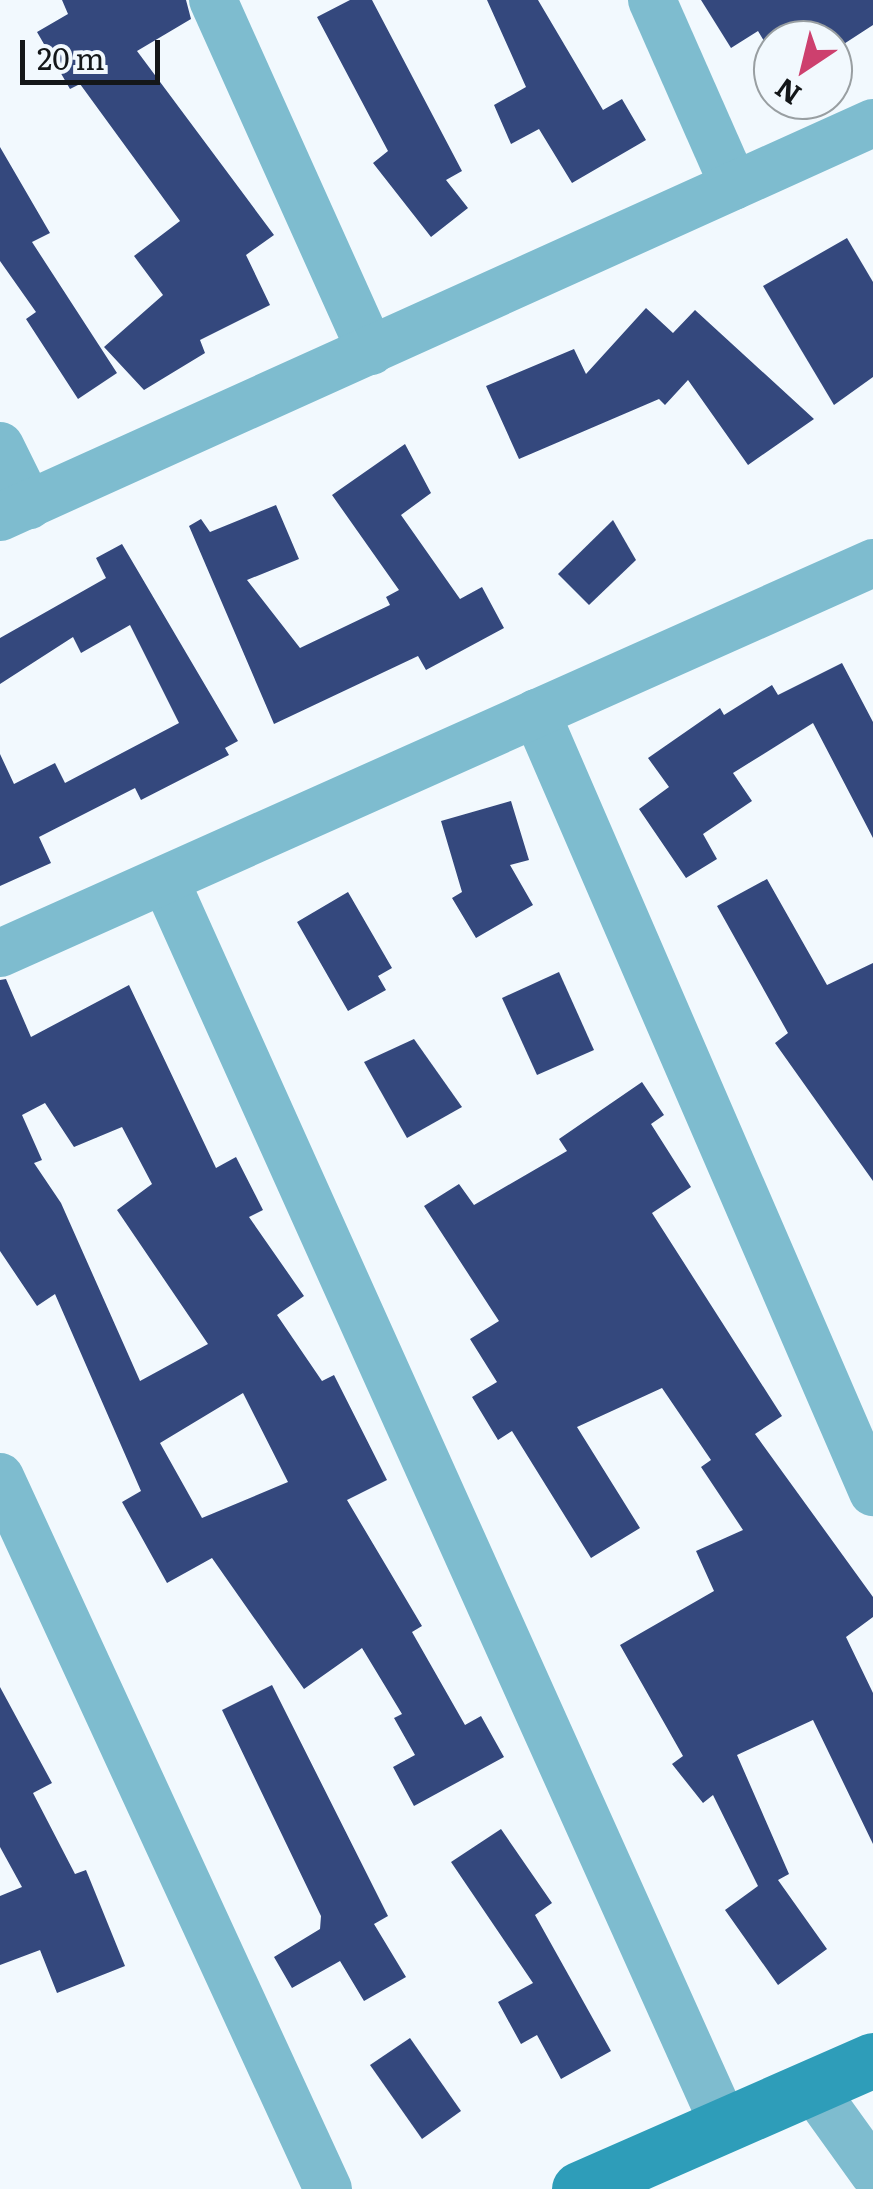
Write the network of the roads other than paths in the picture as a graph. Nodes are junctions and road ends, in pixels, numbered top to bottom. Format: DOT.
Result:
graph roads {
  1 [pos="214,0"];
  2 [pos="652,0"];
  3 [pos="873,123"];
  4 [pos="734,186"];
  5 [pos="370,351"];
  6 [pos="0,446"];
  7 [pos="14,511"];
  8 [pos="873,563"];
  9 [pos="536,714"];
  10 [pos="165,880"];
  11 [pos="0,952"];
  12 [pos="0,1477"];
  13 [pos="873,1492"];
  14 [pos="873,2060"];
  15 [pos="812,2087"];
  16 [pos="723,2122"];
  17 [pos="873,2172"];
  18 [pos="328,2189"];
  19 [pos="579,2189"];
  1 -- 5 [label="street"];
  2 -- 4 [label="street"];
  3 -- 4 [label="street"];
  4 -- 5 [label="street"];
  5 -- 7 [label="street"];
  6 -- 7 [label="street"];
  8 -- 9 [label="street"];
  9 -- 10 [label="street"];
  9 -- 13 [label="street"];
  10 -- 11 [label="street"];
  10 -- 16 [label="street"];
  12 -- 18 [label="street"];
  14 -- 15 [label="street"];
  15 -- 16 [label="street"];
  15 -- 17 [label="street"];
  16 -- 19 [label="street"];
}
